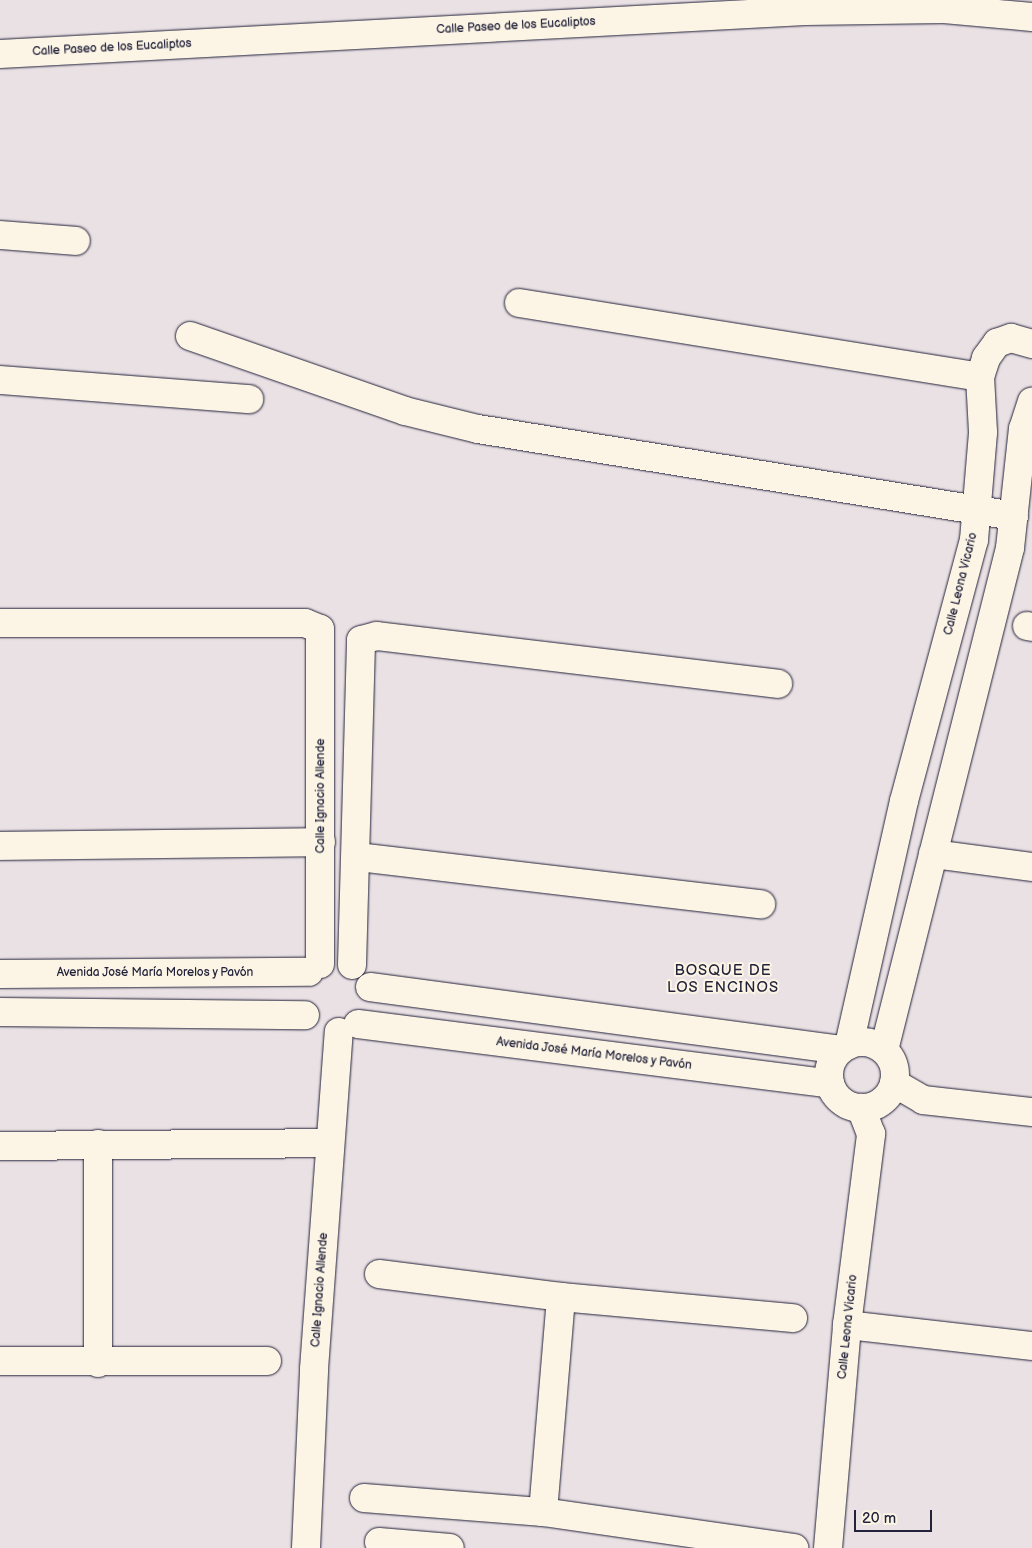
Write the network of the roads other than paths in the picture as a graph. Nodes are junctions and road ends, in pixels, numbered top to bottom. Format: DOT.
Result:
graph roads {
  1 [pos="1032,17"];
  2 [pos="0,54"];
  3 [pos="0,235"];
  4 [pos="76,240"];
  5 [pos="519,303"];
  6 [pos="190,336"];
  7 [pos="1032,344"];
  8 [pos="980,377"];
  9 [pos="0,380"];
  10 [pos="249,399"];
  11 [pos="1032,401"];
  12 [pos="976,509"];
  13 [pos="1014,516"];
  14 [pos="0,623"];
  15 [pos="778,684"];
  16 [pos="904,802"];
  17 [pos="942,812"];
  18 [pos="321,842"];
  19 [pos="0,846"];
  20 [pos="933,854"];
  21 [pos="358,857"];
  22 [pos="1032,866"];
  23 [pos="761,904"];
  24 [pos="352,965"];
  25 [pos="315,968"];
  26 [pos="0,974"];
  27 [pos="370,987"];
  28 [pos="0,1012"];
  29 [pos="305,1015"];
  30 [pos="349,1028"];
  31 [pos="845,1047"];
  32 [pos="884,1050"];
  33 [pos="894,1083"];
  34 [pos="830,1084"];
  35 [pos="861,1108"];
  36 [pos="1032,1112"];
  37 [pos="330,1143"];
  38 [pos="98,1144"];
  39 [pos="0,1146"];
  40 [pos="380,1274"];
  41 [pos="561,1297"];
  42 [pos="793,1318"];
  43 [pos="847,1325"];
  44 [pos="1032,1346"];
  45 [pos="0,1361"];
  46 [pos="267,1361"];
  47 [pos="98,1363"];
  48 [pos="364,1498"];
  49 [pos="543,1512"];
  50 [pos="379,1542"];
  51 [pos="306,1548"];
  52 [pos="450,1548"];
  53 [pos="794,1548"];
  54 [pos="828,1548"];
  1 -- 2 [label="street, Calle Paseo de los Eucaliptos"];
  3 -- 4 [label="street"];
  5 -- 8 [label="street"];
  6 -- 12 [label="street"];
  7 -- 8 [label="street, Calle Leona Vicario"];
  8 -- 12 [label="street, Calle Leona Vicario"];
  9 -- 10 [label="street"];
  11 -- 13 [label="street"];
  12 -- 13 [label="street"];
  12 -- 16 [label="street, Calle Leona Vicario"];
  13 -- 17 [label="street"];
  14 -- 18 [label="street, Calle Ignacio Allende"];
  15 -- 21 [label="street"];
  16 -- 17 [label="street"];
  16 -- 31 [label="street, Calle Leona Vicario"];
  17 -- 20 [label="street"];
  18 -- 19 [label="street"];
  18 -- 25 [label="street, Calle Ignacio Allende"];
  20 -- 22 [label="street"];
  20 -- 32 [label="street"];
  21 -- 23 [label="street"];
  21 -- 24 [label="street"];
  24 -- 25 [label="street"];
  24 -- 27 [label="street"];
  25 -- 26 [label="street, Avenida José María Morelos y Pavón"];
  25 -- 29 [label="street"];
  27 -- 30 [label="street"];
  27 -- 31 [label="street"];
  28 -- 29 [label="street"];
  29 -- 30 [label="street"];
  30 -- 34 [label="street, Avenida José María Morelos y Pavón"];
  30 -- 37 [label="street, Calle Ignacio Allende"];
  31 -- 32 [label="street"];
  31 -- 34 [label="street"];
  32 -- 33 [label="street"];
  33 -- 35 [label="street"];
  33 -- 36 [label="street"];
  34 -- 35 [label="street"];
  35 -- 43 [label="street, Calle Leona Vicario"];
  37 -- 38 [label="street"];
  37 -- 51 [label="street, Calle Ignacio Allende"];
  38 -- 39 [label="street"];
  38 -- 47 [label="street"];
  40 -- 41 [label="street"];
  41 -- 42 [label="street"];
  41 -- 49 [label="street"];
  43 -- 44 [label="street"];
  43 -- 54 [label="street, Calle Leona Vicario"];
  45 -- 47 [label="street"];
  46 -- 47 [label="street"];
  48 -- 49 [label="street"];
  49 -- 53 [label="street"];
  50 -- 52 [label="street"];
}
